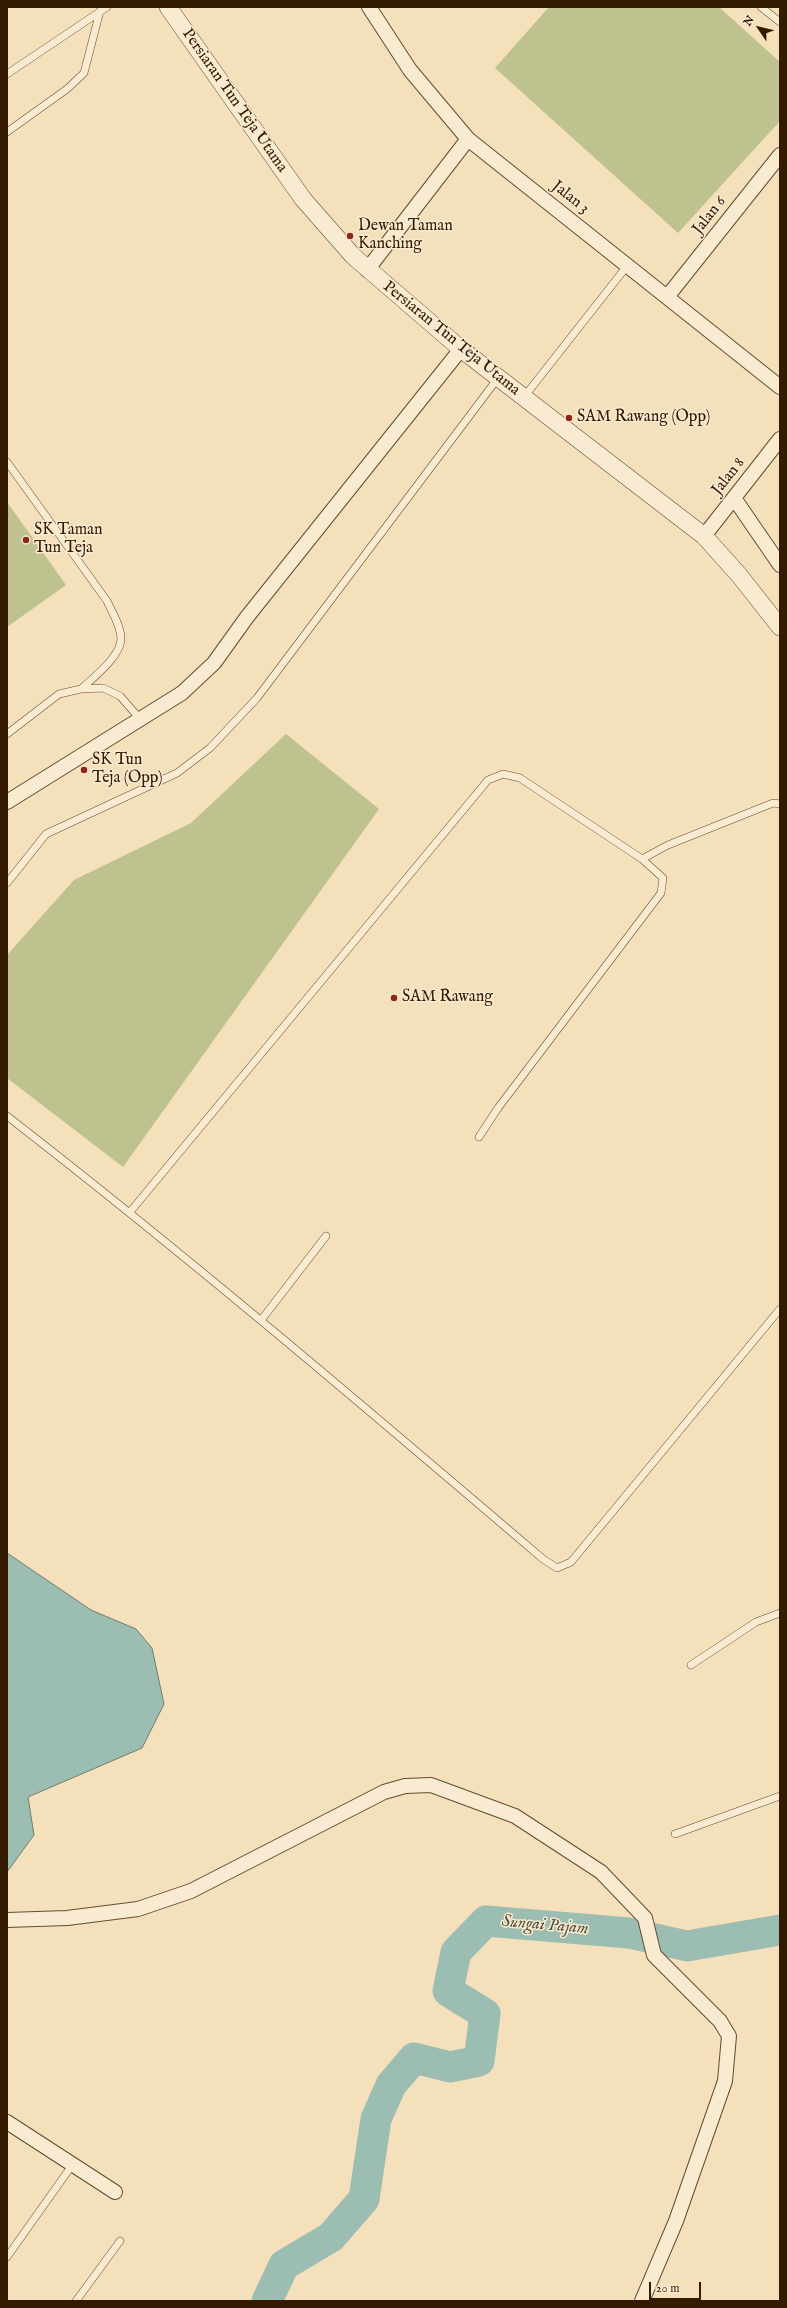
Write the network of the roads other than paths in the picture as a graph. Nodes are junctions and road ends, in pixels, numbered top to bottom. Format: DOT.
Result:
graph roads {
  1 [pos="168,7"];
  2 [pos="369,7"];
  3 [pos="761,7"];
  4 [pos="103,9"];
  5 [pos="780,22"];
  6 [pos="7,74"];
  7 [pos="7,132"];
  8 [pos="468,139"];
  9 [pos="780,155"];
  10 [pos="627,266"];
  11 [pos="367,270"];
  12 [pos="667,297"];
  13 [pos="462,349"];
  14 [pos="498,378"];
  15 [pos="780,387"];
  16 [pos="524,397"];
  17 [pos="780,439"];
  18 [pos="7,462"];
  19 [pos="734,498"];
  20 [pos="704,536"];
  21 [pos="780,565"];
  22 [pos="780,627"];
  23 [pos="81,689"];
  24 [pos="141,720"];
  25 [pos="7,734"];
  26 [pos="7,802"];
  27 [pos="780,804"];
  28 [pos="642,859"];
  29 [pos="7,882"];
  30 [pos="7,1116"];
  31 [pos="480,1137"];
  32 [pos="130,1212"];
  33 [pos="326,1236"];
  34 [pos="780,1309"];
  35 [pos="262,1320"];
  36 [pos="780,1613"];
  37 [pos="691,1665"];
  38 [pos="780,1796"];
  39 [pos="675,1834"];
  40 [pos="7,1920"];
  41 [pos="7,2122"];
  42 [pos="73,2164"];
  43 [pos="115,2192"];
  44 [pos="120,2241"];
  45 [pos="7,2255"];
  46 [pos="76,2301"];
  47 [pos="642,2301"];
  1 -- 11 [label="street, Persiaran Tun Teja Utama"];
  2 -- 8 [label="street, Jalan 3"];
  3 -- 5 [label="lane"];
  4 -- 6 [label="lane"];
  4 -- 7 [label="lane"];
  8 -- 10 [label="street, Jalan 3"];
  8 -- 11 [label="street"];
  9 -- 12 [label="street, Jalan 6"];
  10 -- 12 [label="street, Jalan 3"];
  10 -- 16 [label="lane"];
  11 -- 13 [label="street, Persiaran Tun Teja Utama"];
  12 -- 15 [label="street, Jalan 3"];
  13 -- 14 [label="street, Persiaran Tun Teja Utama"];
  13 -- 24 [label="street"];
  14 -- 16 [label="street, Persiaran Tun Teja Utama"];
  14 -- 29 [label="lane"];
  16 -- 20 [label="street, Persiaran Tun Teja Utama"];
  17 -- 19 [label="street, Jalan 8"];
  18 -- 23 [label="lane"];
  19 -- 20 [label="street, Jalan 8"];
  19 -- 21 [label="street"];
  20 -- 22 [label="street, Persiaran Tun Teja Utama"];
  23 -- 24 [label="lane"];
  23 -- 25 [label="lane"];
  24 -- 26 [label="street"];
  27 -- 28 [label="lane"];
  28 -- 31 [label="lane"];
  28 -- 32 [label="lane"];
  30 -- 32 [label="lane"];
  32 -- 35 [label="lane"];
  33 -- 35 [label="lane"];
  34 -- 35 [label="lane"];
  36 -- 37 [label="lane"];
  38 -- 39 [label="lane"];
  40 -- 47 [label="street"];
  41 -- 42 [label="street"];
  42 -- 43 [label="street"];
  42 -- 45 [label="lane"];
  44 -- 46 [label="lane"];
}
